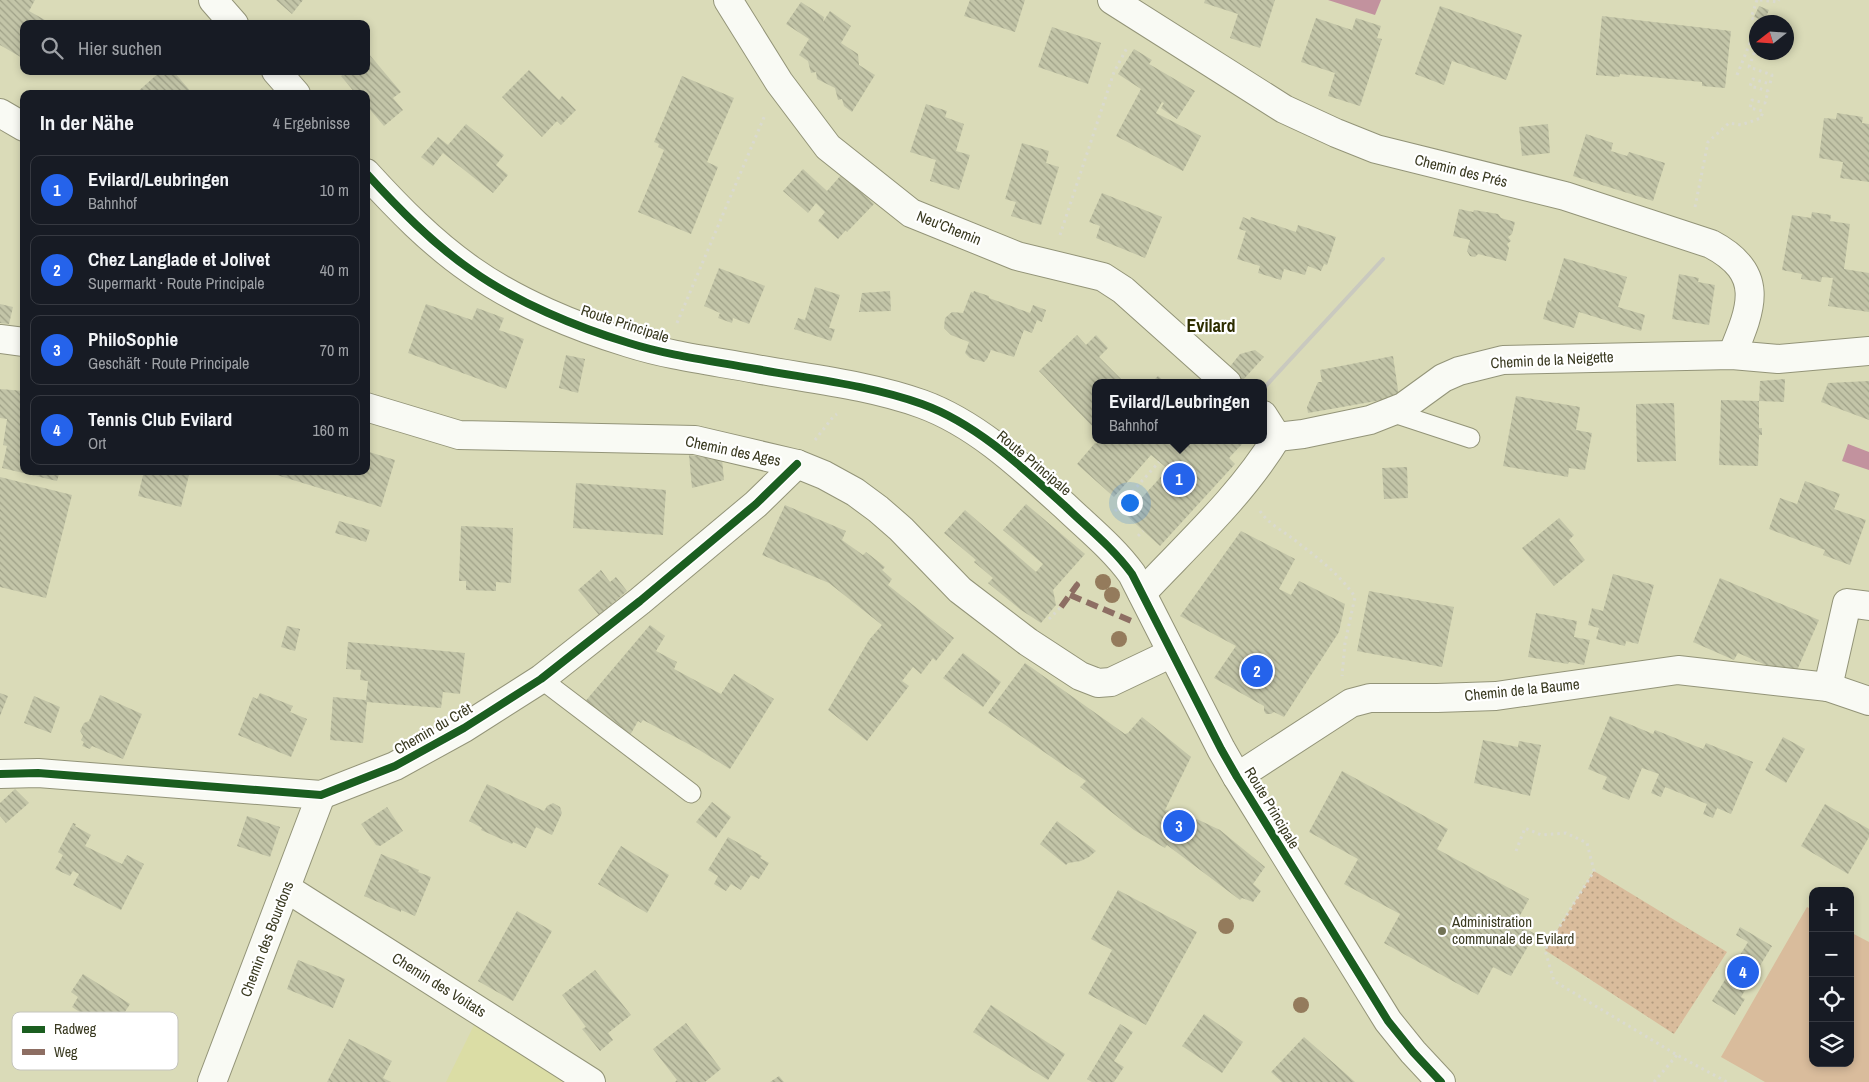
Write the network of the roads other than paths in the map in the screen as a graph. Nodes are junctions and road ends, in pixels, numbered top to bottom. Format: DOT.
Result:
graph roads {
  1 [pos="213,0"];
  2 [pos="728,0"];
  3 [pos="1112,0"];
  4 [pos="230,20"];
  5 [pos="279,75"];
  6 [pos="293,90"];
  7 [pos="0,113"];
  8 [pos="20,125"];
  9 [pos="370,178"];
  10 [pos="0,339"];
  11 [pos="20,342"];
  12 [pos="1869,351"];
  13 [pos="1732,355"];
  14 [pos="1223,379"];
  15 [pos="370,408"];
  16 [pos="1391,412"];
  17 [pos="1268,423"];
  18 [pos="1470,438"];
  19 [pos="1265,444"];
  20 [pos="803,455"];
  21 [pos="1142,593"];
  22 [pos="1869,606"];
  23 [pos="1172,653"];
  24 [pos="541,679"];
  25 [pos="1828,687"];
  26 [pos="1869,701"];
  27 [pos="0,774"];
  28 [pos="1237,777"];
  29 [pos="691,793"];
  30 [pos="321,795"];
  31 [pos="286,888"];
  32 [pos="212,1082"];
  33 [pos="591,1082"];
  34 [pos="1441,1082"];
  1 -- 4 [label="street"];
  2 -- 14 [label="street, Neu'Chemin"];
  3 -- 13 [label="street, Chemin des Prés"];
  5 -- 6 [label="street"];
  7 -- 8 [label="street"];
  9 -- 21 [label="street, Route Principale"];
  10 -- 11 [label="street"];
  12 -- 13 [label="street, Chemin de la Neigette"];
  13 -- 16 [label="street, Chemin de la Neigette"];
  15 -- 20 [label="street, Chemin des Ages"];
  16 -- 17 [label="street, Chemin de la Neigette"];
  16 -- 18 [label="lane"];
  19 -- 21 [label="street, Chemin de la Neigette"];
  20 -- 23 [label="street, Chemin des Ages"];
  20 -- 24 [label="street, Chemin du Crêt"];
  21 -- 23 [label="street, Route Principale"];
  22 -- 25 [label="street"];
  23 -- 28 [label="street, Route Principale"];
  24 -- 29 [label="lane"];
  24 -- 30 [label="street, Chemin du Crêt"];
  25 -- 26 [label="street, Chemin de la Baume"];
  25 -- 28 [label="street, Chemin de la Baume"];
  27 -- 30 [label="street, Chemin du Crêt"];
  28 -- 34 [label="street, Route Principale"];
  30 -- 31 [label="street, Chemin des Bourdons"];
  31 -- 32 [label="street, Chemin des Bourdons"];
  31 -- 33 [label="street, Chemin des Voitats"];
}
